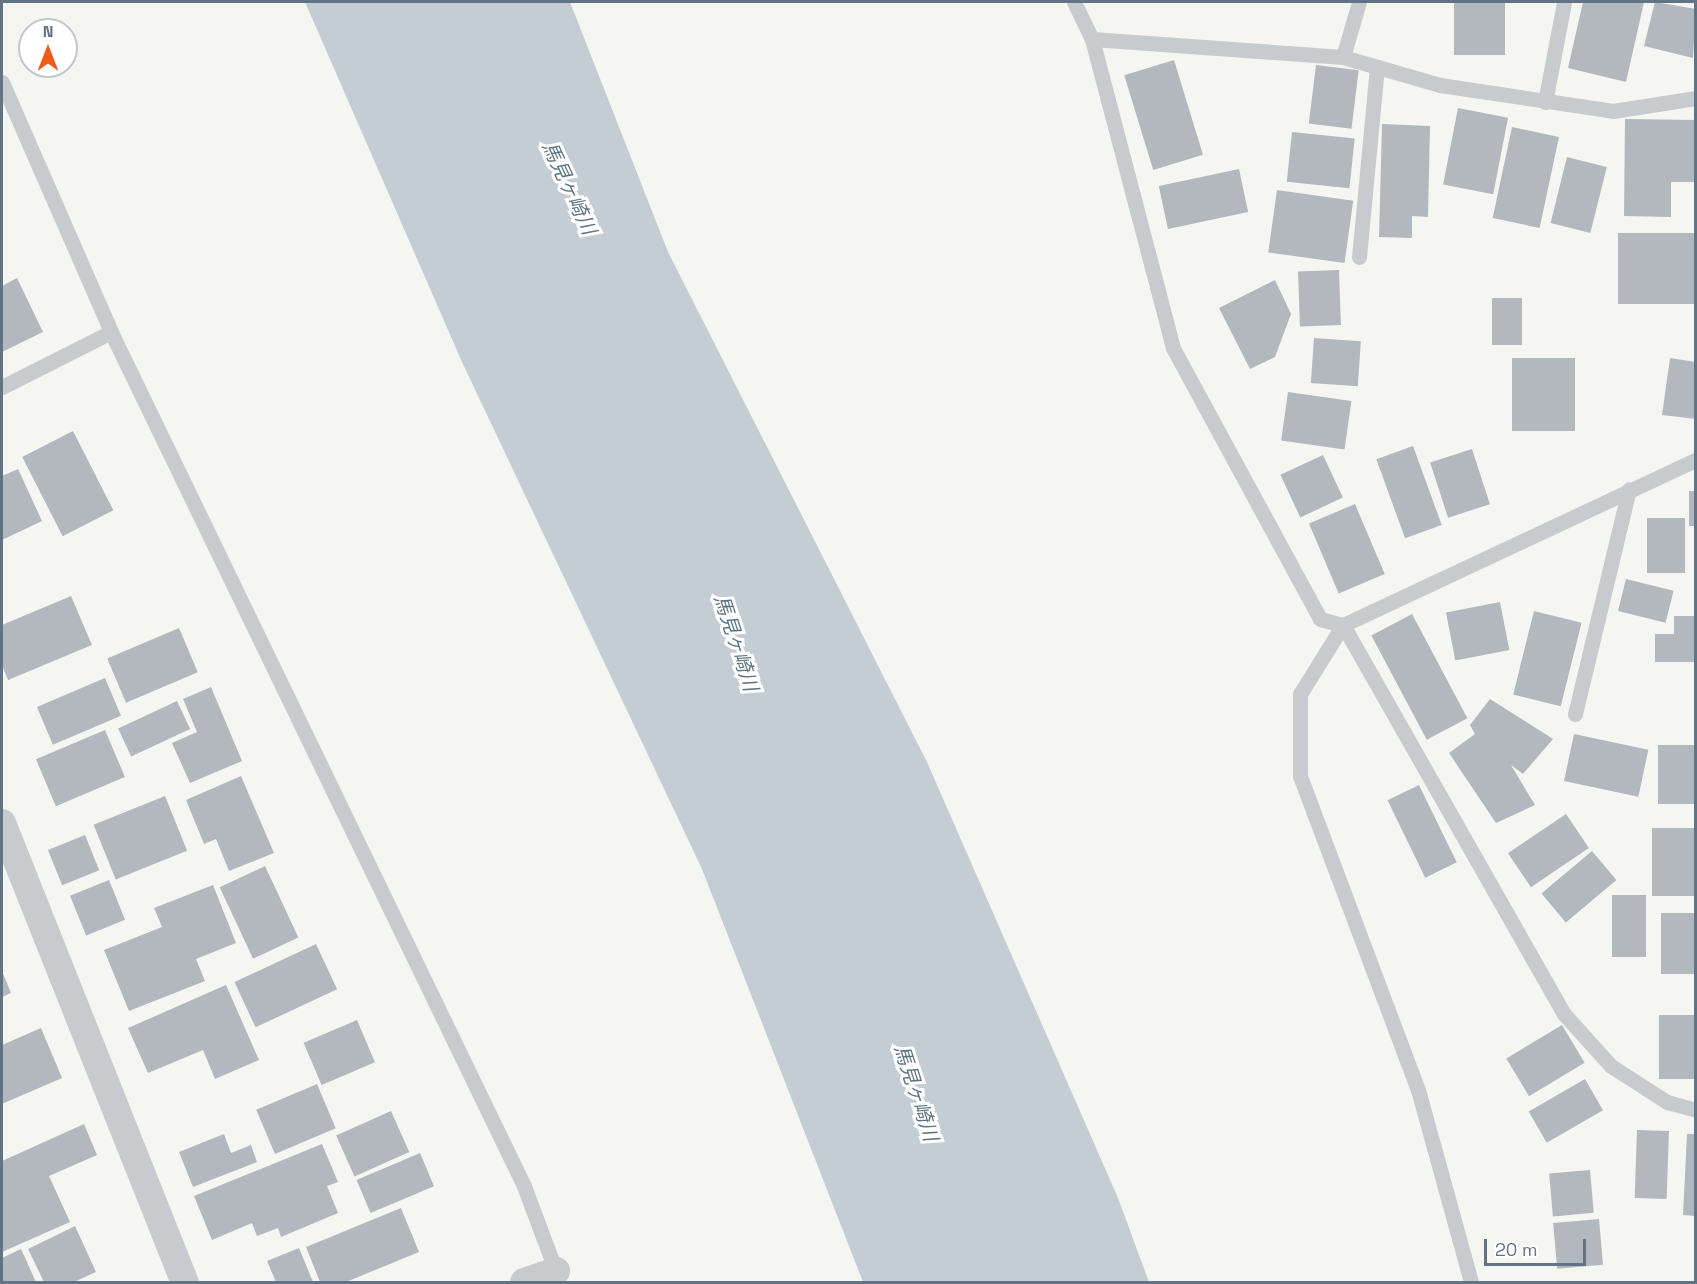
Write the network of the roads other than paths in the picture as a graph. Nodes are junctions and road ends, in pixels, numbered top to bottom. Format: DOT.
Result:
graph roads {
  1 [pos="1074,2"];
  2 [pos="1359,2"];
  3 [pos="1564,2"];
  4 [pos="1092,39"];
  5 [pos="1343,57"];
  6 [pos="1377,67"];
  7 [pos="2,81"];
  8 [pos="1695,98"];
  9 [pos="1545,102"];
  10 [pos="1359,257"];
  11 [pos="111,332"];
  12 [pos="2,387"];
  13 [pos="1695,460"];
  14 [pos="1629,489"];
  15 [pos="1343,625"];
  16 [pos="1575,714"];
  17 [pos="2,823"];
  18 [pos="1695,1110"];
  19 [pos="558,1277"];
  20 [pos="185,1282"];
  21 [pos="524,1282"];
  22 [pos="1471,1282"];
  1 -- 4 [label="lane"];
  2 -- 5 [label="lane"];
  3 -- 9 [label="lane"];
  4 -- 5 [label="lane"];
  4 -- 15 [label="lane"];
  5 -- 6 [label="lane"];
  6 -- 9 [label="lane"];
  6 -- 10 [label="lane"];
  7 -- 11 [label="lane"];
  8 -- 9 [label="lane"];
  11 -- 12 [label="lane"];
  11 -- 19 [label="lane"];
  13 -- 14 [label="lane"];
  14 -- 15 [label="lane"];
  14 -- 16 [label="lane"];
  15 -- 18 [label="lane"];
  15 -- 22 [label="lane"];
  17 -- 20 [label="street"];
  19 -- 21 [label="street"];
}
